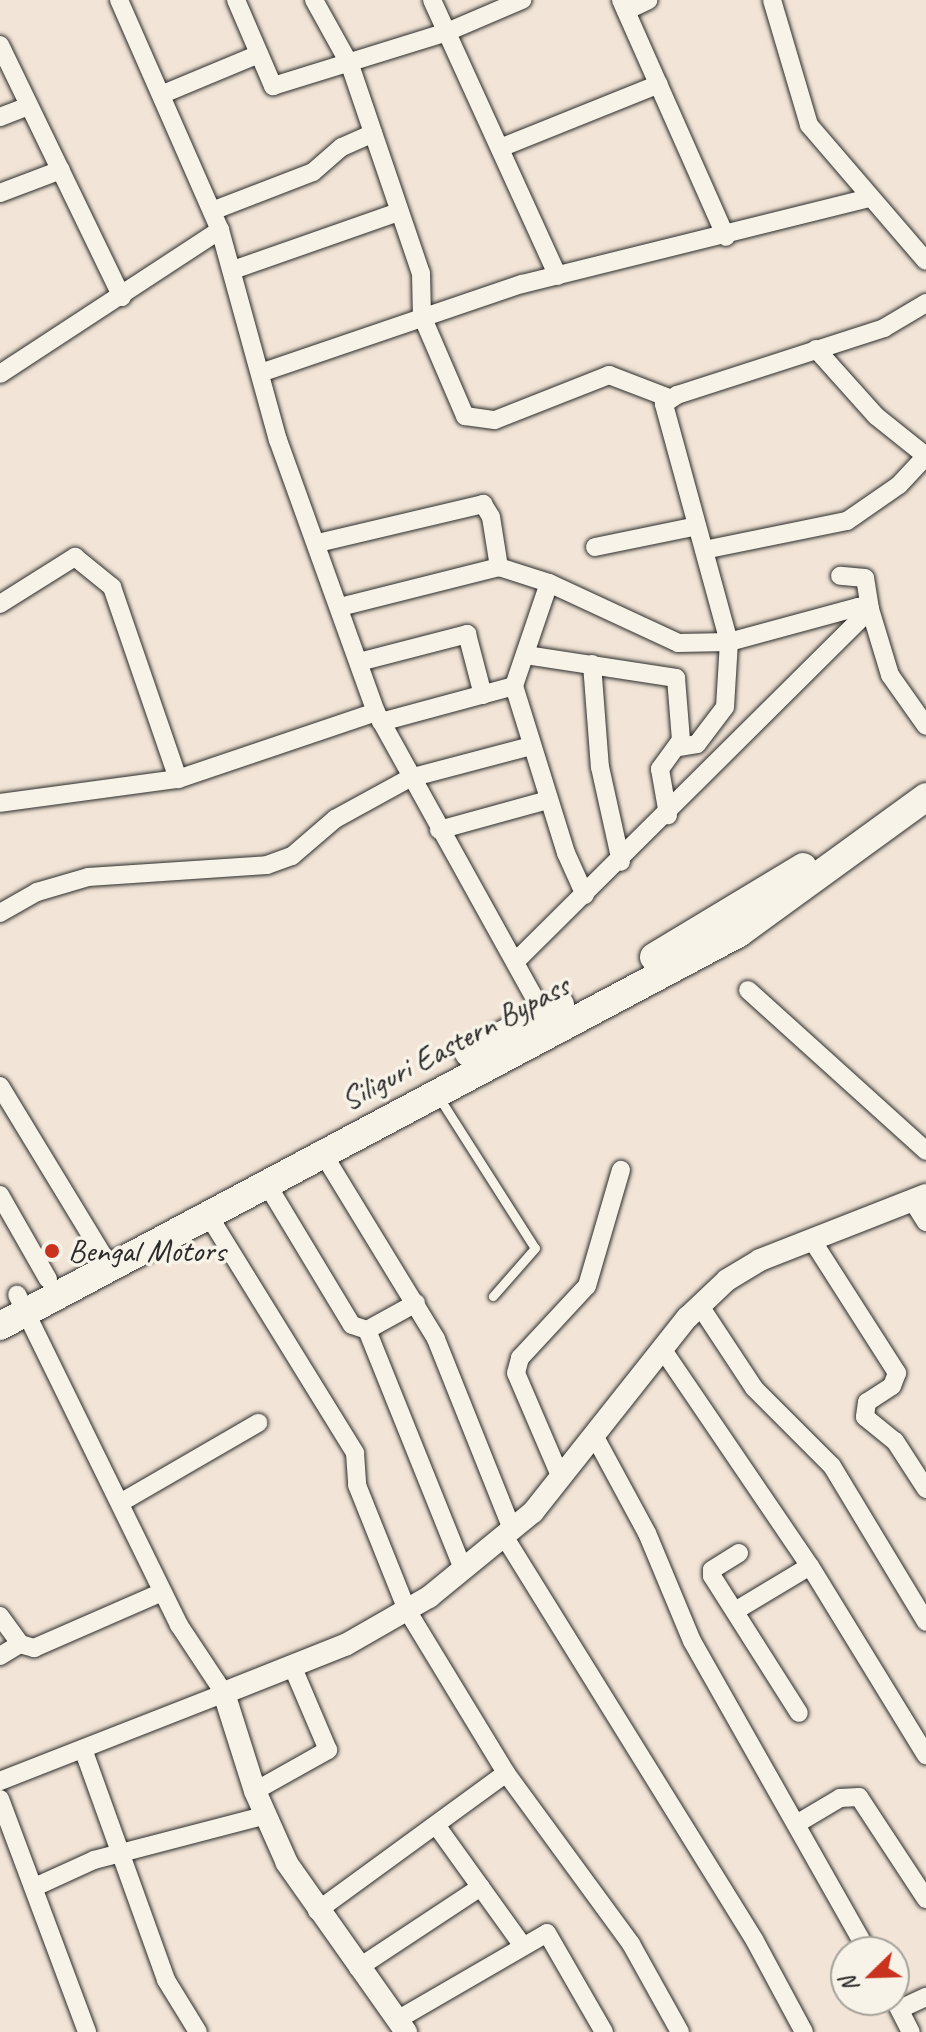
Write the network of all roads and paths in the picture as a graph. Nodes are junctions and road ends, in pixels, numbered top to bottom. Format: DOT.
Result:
graph roads {
  1 [pos="119,0"];
  2 [pos="236,0"];
  3 [pos="314,0"];
  4 [pos="432,0"];
  5 [pos="520,0"];
  6 [pos="649,0"];
  7 [pos="772,0"];
  8 [pos="624,6"];
  9 [pos="447,32"];
  10 [pos="0,45"];
  11 [pos="259,54"];
  12 [pos="350,65"];
  13 [pos="659,84"];
  14 [pos="163,94"];
  15 [pos="29,106"];
  16 [pos="0,117"];
  17 [pos="373,133"];
  18 [pos="500,148"];
  19 [pos="61,170"];
  20 [pos="0,193"];
  21 [pos="870,198"];
  22 [pos="212,211"];
  23 [pos="399,212"];
  24 [pos="220,230"];
  25 [pos="726,237"];
  26 [pos="926,261"];
  27 [pos="233,270"];
  28 [pos="558,276"];
  29 [pos="122,297"];
  30 [pos="926,303"];
  31 [pos="422,316"];
  32 [pos="816,349"];
  33 [pos="263,372"];
  34 [pos="0,374"];
  35 [pos="669,398"];
  36 [pos="926,456"];
  37 [pos="697,526"];
  38 [pos="318,543"];
  39 [pos="595,547"];
  40 [pos="704,550"];
  41 [pos="499,567"];
  42 [pos="840,576"];
  43 [pos="549,583"];
  44 [pos="0,604"];
  45 [pos="340,607"];
  46 [pos="870,609"];
  47 [pos="729,642"];
  48 [pos="526,655"];
  49 [pos="359,662"];
  50 [pos="592,664"];
  51 [pos="514,686"];
  52 [pos="483,695"];
  53 [pos="379,717"];
  54 [pos="926,726"];
  55 [pos="531,746"];
  56 [pos="679,747"];
  57 [pos="410,778"];
  58 [pos="926,778"];
  59 [pos="178,779"];
  60 [pos="926,797"];
  61 [pos="548,800"];
  62 [pos="0,803"];
  63 [pos="668,815"];
  64 [pos="439,830"];
  65 [pos="621,862"];
  66 [pos="585,895"];
  67 [pos="0,913"];
  68 [pos="733,924"];
  69 [pos="516,961"];
  70 [pos="748,990"];
  71 [pos="548,1022"];
  72 [pos="0,1086"];
  73 [pos="435,1091"];
  74 [pos="926,1151"];
  75 [pos="322,1152"];
  76 [pos="621,1170"];
  77 [pos="265,1181"];
  78 [pos="0,1195"];
  79 [pos="919,1198"];
  80 [pos="207,1213"];
  81 [pos="926,1222"];
  82 [pos="812,1240"];
  83 [pos="105,1258"];
  84 [pos="48,1279"];
  85 [pos="493,1296"];
  86 [pos="416,1303"];
  87 [pos="15,1304"];
  88 [pos="700,1306"];
  89 [pos="0,1326"];
  90 [pos="367,1330"];
  91 [pos="663,1350"];
  92 [pos="258,1423"];
  93 [pos="595,1437"];
  94 [pos="561,1478"];
  95 [pos="926,1489"];
  96 [pos="120,1503"];
  97 [pos="508,1532"];
  98 [pos="739,1553"];
  99 [pos="810,1566"];
  100 [pos="463,1569"];
  101 [pos="162,1592"];
  102 [pos="407,1610"];
  103 [pos="735,1611"];
  104 [pos="0,1616"];
  105 [pos="926,1622"];
  106 [pos="20,1644"];
  107 [pos="0,1656"];
  108 [pos="293,1668"];
  109 [pos="224,1693"];
  110 [pos="799,1713"];
  111 [pos="83,1749"];
  112 [pos="926,1755"];
  113 [pos="506,1773"];
  114 [pos="0,1781"];
  115 [pos="255,1791"];
  116 [pos="0,1799"];
  117 [pos="267,1815"];
  118 [pos="798,1823"];
  119 [pos="436,1825"];
  120 [pos="121,1853"];
  121 [pos="37,1886"];
  122 [pos="481,1887"];
  123 [pos="926,1899"];
  124 [pos="317,1911"];
  125 [pos="859,1936"];
  126 [pos="523,1946"];
  127 [pos="358,1968"];
  128 [pos="401,2026"];
  129 [pos="675,2030"];
  130 [pos="87,2032"];
  131 [pos="198,2032"];
  132 [pos="604,2032"];
  133 [pos="804,2032"];
  1 -- 14 [label="street"];
  2 -- 11 [label="street"];
  3 -- 12 [label="street"];
  4 -- 9 [label="street"];
  5 -- 9 [label="street"];
  6 -- 8 [label="street"];
  7 -- 21 [label="street"];
  8 -- 13 [label="street"];
  9 -- 12 [label="street"];
  9 -- 18 [label="street"];
  10 -- 15 [label="street"];
  11 -- 12 [label="street"];
  11 -- 14 [label="street"];
  12 -- 17 [label="street"];
  13 -- 18 [label="street"];
  13 -- 25 [label="street"];
  14 -- 22 [label="street"];
  15 -- 16 [label="street"];
  15 -- 19 [label="street"];
  17 -- 22 [label="street"];
  17 -- 23 [label="street"];
  18 -- 28 [label="street"];
  19 -- 20 [label="street"];
  19 -- 29 [label="street"];
  21 -- 25 [label="street"];
  21 -- 26 [label="street"];
  22 -- 24 [label="street"];
  23 -- 27 [label="street"];
  23 -- 31 [label="street"];
  24 -- 27 [label="street"];
  24 -- 29 [label="street"];
  25 -- 28 [label="street"];
  27 -- 33 [label="street"];
  28 -- 31 [label="street"];
  29 -- 34 [label="street"];
  30 -- 32 [label="street"];
  31 -- 33 [label="street"];
  31 -- 35 [label="street"];
  32 -- 35 [label="street"];
  32 -- 36 [label="street"];
  33 -- 38 [label="street"];
  35 -- 37 [label="street"];
  36 -- 40 [label="street"];
  37 -- 39 [label="street"];
  37 -- 40 [label="street"];
  38 -- 41 [label="street"];
  38 -- 45 [label="street"];
  40 -- 47 [label="street"];
  41 -- 43 [label="street"];
  41 -- 45 [label="street"];
  42 -- 46 [label="street"];
  43 -- 47 [label="street"];
  43 -- 48 [label="street"];
  44 -- 59 [label="street"];
  45 -- 49 [label="street"];
  46 -- 47 [label="street"];
  46 -- 54 [label="street"];
  46 -- 63 [label="street"];
  47 -- 56 [label="street"];
  48 -- 50 [label="street"];
  48 -- 51 [label="street"];
  49 -- 52 [label="street"];
  49 -- 53 [label="street"];
  50 -- 56 [label="street"];
  50 -- 65 [label="street"];
  51 -- 52 [label="street"];
  51 -- 55 [label="street"];
  52 -- 53 [label="street"];
  53 -- 57 [label="street"];
  53 -- 59 [label="street"];
  55 -- 57 [label="street"];
  55 -- 61 [label="street"];
  56 -- 63 [label="street"];
  57 -- 64 [label="street"];
  57 -- 67 [label="street"];
  58 -- 68 [label="main road, Siliguri Eastern Bypass"];
  59 -- 62 [label="street"];
  60 -- 68 [label="main road, Siliguri Eastern Bypass"];
  61 -- 64 [label="street"];
  61 -- 66 [label="street"];
  63 -- 65 [label="street"];
  64 -- 69 [label="street"];
  65 -- 66 [label="street"];
  66 -- 69 [label="street"];
  68 -- 71 [label="main road, Siliguri Eastern Bypass"];
  69 -- 71 [label="street"];
  70 -- 74 [label="street"];
  71 -- 73 [label="main road, Siliguri Eastern Bypass"];
  71 -- 83 [label="main road, Siliguri Eastern Bypass"];
  72 -- 83 [label="street"];
  73 -- 75 [label="main road, Siliguri Eastern Bypass"];
  73 -- 85 [label="lane"];
  75 -- 77 [label="main road, Siliguri Eastern Bypass"];
  75 -- 86 [label="street"];
  76 -- 94 [label="street"];
  77 -- 80 [label="main road, Siliguri Eastern Bypass"];
  77 -- 90 [label="street"];
  78 -- 84 [label="street"];
  79 -- 81 [label="street"];
  79 -- 82 [label="street"];
  80 -- 83 [label="main road, Siliguri Eastern Bypass"];
  80 -- 102 [label="street"];
  82 -- 88 [label="street"];
  82 -- 95 [label="street"];
  83 -- 84 [label="main road, Siliguri Eastern Bypass"];
  83 -- 87 [label="main road, Siliguri Eastern Bypass"];
  84 -- 87 [label="main road, Siliguri Eastern Bypass"];
  86 -- 90 [label="street"];
  86 -- 97 [label="street"];
  87 -- 89 [label="main road, Siliguri Eastern Bypass"];
  87 -- 96 [label="street"];
  88 -- 91 [label="street"];
  88 -- 105 [label="street"];
  90 -- 100 [label="street"];
  91 -- 93 [label="street"];
  91 -- 99 [label="street"];
  92 -- 96 [label="street"];
  93 -- 94 [label="street"];
  93 -- 118 [label="street"];
  94 -- 97 [label="street"];
  96 -- 101 [label="street"];
  97 -- 100 [label="street"];
  97 -- 133 [label="street"];
  98 -- 103 [label="street"];
  99 -- 103 [label="street"];
  99 -- 112 [label="street"];
  100 -- 102 [label="street"];
  101 -- 106 [label="street"];
  101 -- 109 [label="street"];
  102 -- 108 [label="street"];
  102 -- 113 [label="street"];
  103 -- 110 [label="street"];
  104 -- 106 [label="street"];
  106 -- 107 [label="street"];
  108 -- 109 [label="street"];
  108 -- 115 [label="street"];
  109 -- 111 [label="street"];
  109 -- 115 [label="street"];
  111 -- 114 [label="street"];
  111 -- 120 [label="street"];
  113 -- 119 [label="street"];
  113 -- 129 [label="street"];
  115 -- 117 [label="street"];
  116 -- 121 [label="street"];
  117 -- 120 [label="street"];
  117 -- 124 [label="street"];
  118 -- 123 [label="street"];
  118 -- 125 [label="street"];
  119 -- 122 [label="street"];
  119 -- 124 [label="street"];
  120 -- 121 [label="street"];
  120 -- 131 [label="street"];
  121 -- 130 [label="street"];
  122 -- 126 [label="street"];
  122 -- 127 [label="street"];
  124 -- 127 [label="street"];
  126 -- 128 [label="street"];
  126 -- 132 [label="street"];
  127 -- 128 [label="street"];
}
